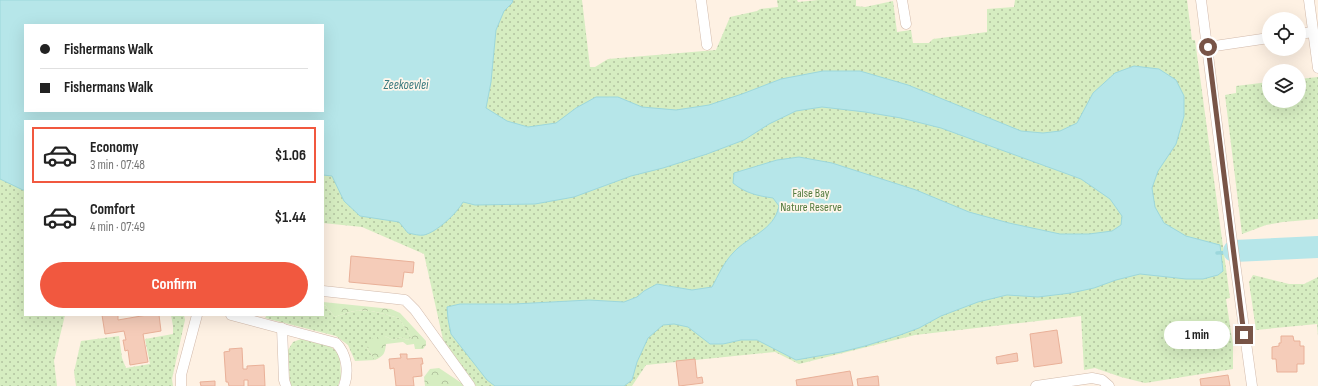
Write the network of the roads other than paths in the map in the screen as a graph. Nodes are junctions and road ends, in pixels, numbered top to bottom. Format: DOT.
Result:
graph roads {
  1 [pos="701,0"];
  2 [pos="902,0"];
  3 [pos="1201,0"];
  4 [pos="1309,0"];
  5 [pos="906,24"];
  6 [pos="1313,32"];
  7 [pos="1306,33"];
  8 [pos="1262,39"];
  9 [pos="707,45"];
  10 [pos="1208,47"];
  11 [pos="1318,68"];
  12 [pos="324,291"];
  13 [pos="197,316"];
  14 [pos="235,316"];
  15 [pos="282,328"];
  16 [pos="181,386"];
  17 [pos="286,386"];
  18 [pos="344,386"];
  19 [pos="470,386"];
  20 [pos="1036,386"];
  21 [pos="1109,386"];
  22 [pos="1252,386"];
  1 -- 9 [label="street"];
  2 -- 5 [label="street"];
  3 -- 10 [label="street"];
  4 -- 6 [label="street"];
  6 -- 7 [label="street"];
  6 -- 11 [label="street"];
  8 -- 10 [label="street"];
  10 -- 22 [label="street"];
  12 -- 19 [label="street"];
  13 -- 16 [label="street"];
  14 -- 15 [label="street"];
  15 -- 17 [label="street"];
  15 -- 18 [label="street"];
  20 -- 21 [label="street"];
}
